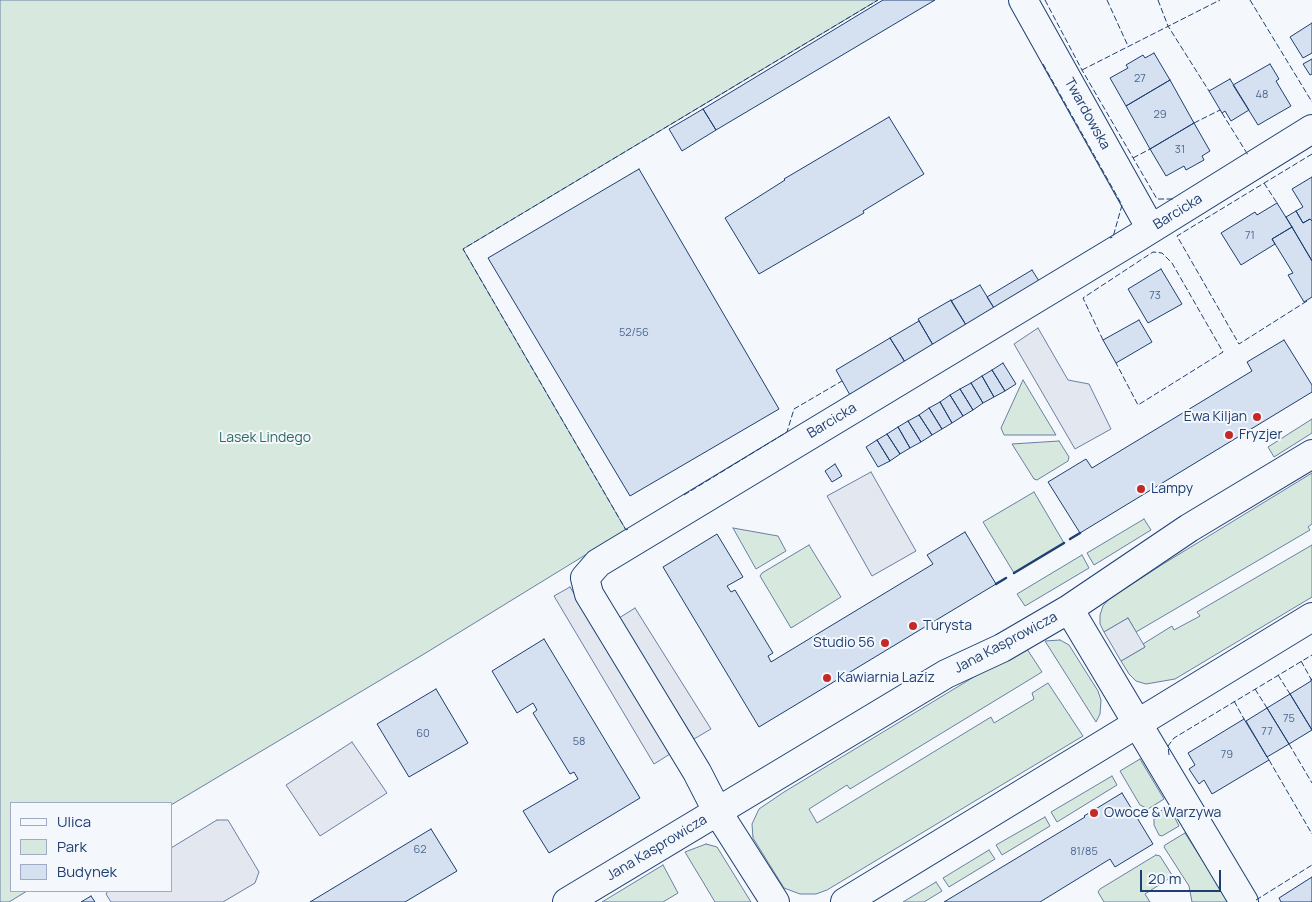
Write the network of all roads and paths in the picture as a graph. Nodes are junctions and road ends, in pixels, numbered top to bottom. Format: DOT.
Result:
graph roads {
  1 [pos="1023,0"];
  2 [pos="1312,129"];
  3 [pos="1151,229"];
  4 [pos="1312,454"];
  5 [pos="1069,609"];
  6 [pos="1312,617"];
  7 [pos="1137,724"];
  8 [pos="717,811"];
  9 [pos="567,902"];
  10 [pos="775,902"];
  11 [pos="845,902"];
  12 [pos="1244,902"];
  1 -- 3 [label="street, Twardowska"];
  2 -- 3 [label="street, Barcicka"];
  3 -- 8 [label="street, Barcicka"];
  4 -- 5 [label="street, Jana Kasprowicza"];
  5 -- 7 [label="street"];
  5 -- 8 [label="street, Jana Kasprowicza"];
  6 -- 7 [label="street"];
  7 -- 11 [label="street"];
  7 -- 12 [label="street"];
  8 -- 9 [label="street, Jana Kasprowicza"];
  8 -- 10 [label="street"];
}
